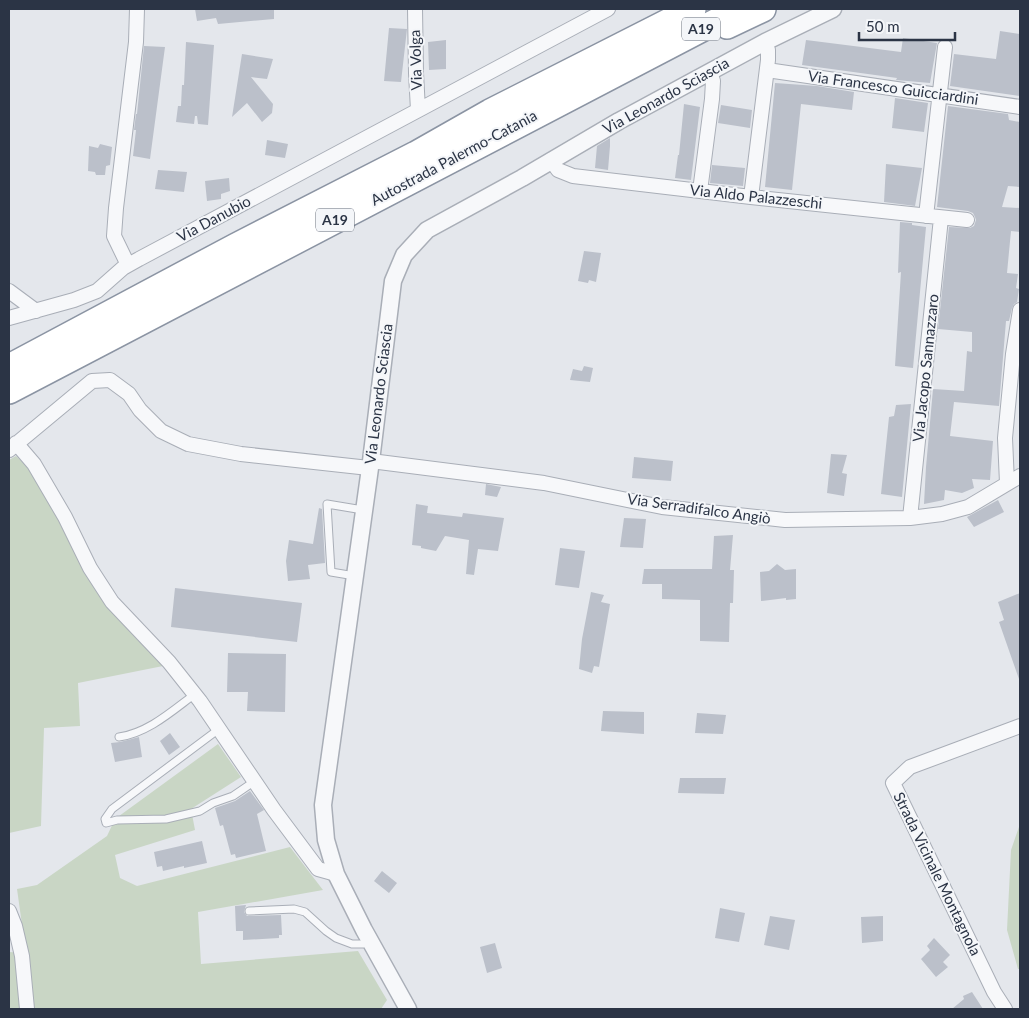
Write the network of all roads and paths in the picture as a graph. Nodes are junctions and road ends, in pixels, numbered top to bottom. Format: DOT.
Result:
graph roads {
  1 [pos="137,9"];
  2 [pos="415,9"];
  3 [pos="608,9"];
  4 [pos="677,9"];
  5 [pos="693,9"];
  6 [pos="740,9"];
  7 [pos="763,9"];
  8 [pos="833,9"];
  9 [pos="765,42"];
  10 [pos="670,45"];
  11 [pos="945,48"];
  12 [pos="767,70"];
  13 [pos="710,72"];
  14 [pos="530,92"];
  15 [pos="939,96"];
  16 [pos="1020,107"];
  17 [pos="418,110"];
  18 [pos="551,160"];
  19 [pos="700,191"];
  20 [pos="751,197"];
  21 [pos="926,216"];
  22 [pos="941,218"];
  23 [pos="967,220"];
  24 [pos="128,265"];
  25 [pos="9,291"];
  26 [pos="1020,310"];
  27 [pos="36,311"];
  28 [pos="9,318"];
  29 [pos="1016,364"];
  30 [pos="9,367"];
  31 [pos="9,391"];
  32 [pos="13,447"];
  33 [pos="370,464"];
  34 [pos="1020,476"];
  35 [pos="1007,483"];
  36 [pos="364,510"];
  37 [pos="910,518"];
  38 [pos="355,576"];
  39 [pos="195,694"];
  40 [pos="1020,726"];
  41 [pos="219,729"];
  42 [pos="119,737"];
  43 [pos="254,781"];
  44 [pos="336,874"];
  45 [pos="9,911"];
  46 [pos="250,911"];
  47 [pos="369,940"];
  48 [pos="27,1009"];
  49 [pos="408,1009"];
  50 [pos="1005,1009"];
  1 -- 24 [label="street"];
  2 -- 17 [label="street, Via Volga"];
  3 -- 17 [label="street, Via Danubio"];
  4 -- 14 [label="highway"];
  5 -- 14 [label="highway, Autostrada Palermo-Catania / A19"];
  6 -- 10 [label="highway, Autostrada Palermo-Catania / A19"];
  7 -- 10 [label="highway"];
  8 -- 9 [label="street, Via Leonardo Sciascia"];
  9 -- 12 [label="street"];
  9 -- 13 [label="street, Via Leonardo Sciascia"];
  10 -- 31 [label="highway, Autostrada Palermo-Catania / A19"];
  11 -- 15 [label="street"];
  12 -- 15 [label="street, Via Francesco Guicciardini"];
  12 -- 20 [label="street"];
  13 -- 18 [label="street, Via Leonardo Sciascia"];
  13 -- 19 [label="street"];
  14 -- 30 [label="highway, Autostrada Palermo-Catania / A19"];
  15 -- 16 [label="street, Via Francesco Guicciardini"];
  15 -- 21 [label="street"];
  17 -- 24 [label="street, Via Danubio"];
  18 -- 19 [label="street, Via Aldo Palazzeschi"];
  18 -- 33 [label="street, Via Leonardo Sciascia"];
  19 -- 20 [label="street, Via Aldo Palazzeschi"];
  20 -- 21 [label="street, Via Aldo Palazzeschi"];
  21 -- 22 [label="street, Via Aldo Palazzeschi"];
  22 -- 23 [label="street, Via Aldo Palazzeschi"];
  22 -- 37 [label="street, Via Jacopo Sannazzaro"];
  24 -- 27 [label="street, Via Danubio"];
  25 -- 27 [label="street"];
  26 -- 29 [label="street"];
  27 -- 28 [label="street, Via Danubio"];
  29 -- 35 [label="street"];
  32 -- 33 [label="street, Via Serradifalco Angiò"];
  32 -- 39 [label="street"];
  33 -- 36 [label="street, Via Leonardo Sciascia"];
  33 -- 37 [label="street, Via Serradifalco Angiò"];
  34 -- 35 [label="street, Via Serradifalco Angiò"];
  35 -- 37 [label="street, Via Serradifalco Angiò"];
  36 -- 38 [label="street, Via Leonardo Sciascia"];
  36 -- 38 [label="lane"];
  38 -- 44 [label="street, Via Leonardo Sciascia"];
  39 -- 41 [label="street"];
  39 -- 42 [label="lane"];
  40 -- 50 [label="street, Strada Vicinale Montagnola"];
  41 -- 43 [label="street"];
  41 -- 43 [label="lane"];
  43 -- 44 [label="street"];
  44 -- 47 [label="street, Via Leonardo Sciascia"];
  45 -- 48 [label="street"];
  46 -- 47 [label="lane"];
  47 -- 49 [label="street, Via Leonardo Sciascia"];
}
